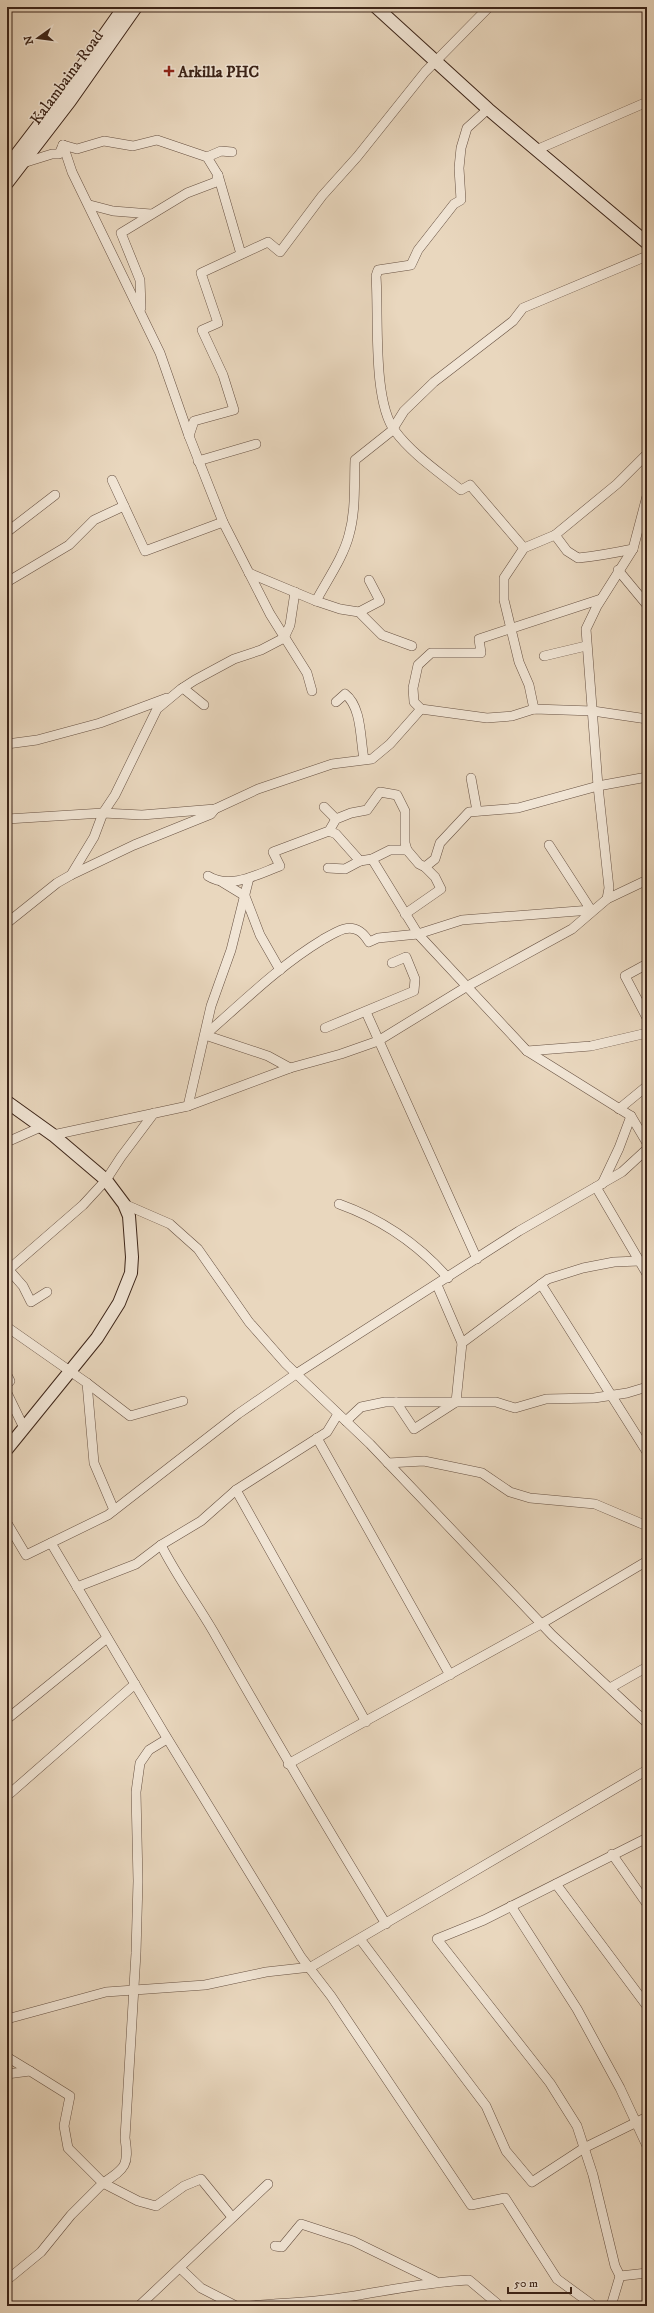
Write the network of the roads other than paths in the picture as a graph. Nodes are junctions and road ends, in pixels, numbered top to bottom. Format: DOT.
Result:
graph roads {
  1 [pos="124,7"];
  2 [pos="136,7"];
  3 [pos="376,7"];
  4 [pos="489,7"];
  5 [pos="437,62"];
  6 [pos="647,102"];
  7 [pos="488,109"];
  8 [pos="63,145"];
  9 [pos="536,150"];
  10 [pos="232,152"];
  11 [pos="207,157"];
  12 [pos="23,163"];
  13 [pos="7,168"];
  14 [pos="218,176"];
  15 [pos="7,183"];
  16 [pos="90,205"];
  17 [pos="151,214"];
  18 [pos="647,243"];
  19 [pos="241,254"];
  20 [pos="647,256"];
  21 [pos="141,311"];
  22 [pos="394,428"];
  23 [pos="189,436"];
  24 [pos="256,444"];
  25 [pos="647,454"];
  26 [pos="198,461"];
  27 [pos="112,480"];
  28 [pos="55,495"];
  29 [pos="647,496"];
  30 [pos="124,506"];
  31 [pos="223,522"];
  32 [pos="7,532"];
  33 [pos="555,535"];
  34 [pos="524,548"];
  35 [pos="632,548"];
  36 [pos="618,570"];
  37 [pos="249,572"];
  38 [pos="369,580"];
  39 [pos="7,582"];
  40 [pos="295,592"];
  41 [pos="601,599"];
  42 [pos="316,601"];
  43 [pos="647,604"];
  44 [pos="359,612"];
  45 [pos="510,627"];
  46 [pos="284,638"];
  47 [pos="412,646"];
  48 [pos="586,646"];
  49 [pos="544,656"];
  50 [pos="183,688"];
  51 [pos="312,691"];
  52 [pos="175,694"];
  53 [pos="336,702"];
  54 [pos="204,705"];
  55 [pos="421,709"];
  56 [pos="534,709"];
  57 [pos="593,711"];
  58 [pos="647,719"];
  59 [pos="7,744"];
  60 [pos="364,759"];
  61 [pos="647,777"];
  62 [pos="471,778"];
  63 [pos="598,786"];
  64 [pos="324,807"];
  65 [pos="215,809"];
  66 [pos="477,811"];
  67 [pos="103,813"];
  68 [pos="7,819"];
  69 [pos="336,819"];
  70 [pos="329,831"];
  71 [pos="549,845"];
  72 [pos="407,850"];
  73 [pos="372,859"];
  74 [pos="360,862"];
  75 [pos="425,866"];
  76 [pos="328,868"];
  77 [pos="71,875"];
  78 [pos="208,876"];
  79 [pos="249,878"];
  80 [pos="647,880"];
  81 [pos="222,882"];
  82 [pos="245,896"];
  83 [pos="607,898"];
  84 [pos="591,910"];
  85 [pos="405,914"];
  86 [pos="7,923"];
  87 [pos="418,934"];
  88 [pos="392,963"];
  89 [pos="647,964"];
  90 [pos="280,970"];
  91 [pos="466,987"];
  92 [pos="366,1012"];
  93 [pos="647,1018"];
  94 [pos="326,1028"];
  95 [pos="647,1033"];
  96 [pos="205,1035"];
  97 [pos="380,1040"];
  98 [pos="527,1051"];
  99 [pos="290,1068"];
  100 [pos="647,1086"];
  101 [pos="7,1102"];
  102 [pos="188,1106"];
  103 [pos="620,1109"];
  104 [pos="154,1113"];
  105 [pos="631,1116"];
  106 [pos="41,1127"];
  107 [pos="53,1135"];
  108 [pos="7,1142"];
  109 [pos="647,1143"];
  110 [pos="647,1149"];
  111 [pos="106,1180"];
  112 [pos="599,1185"];
  113 [pos="124,1204"];
  114 [pos="339,1204"];
  115 [pos="477,1259"];
  116 [pos="639,1261"];
  117 [pos="8,1271"];
  118 [pos="646,1272"];
  119 [pos="448,1278"];
  120 [pos="541,1284"];
  121 [pos="437,1285"];
  122 [pos="47,1292"];
  123 [pos="7,1327"];
  124 [pos="462,1343"];
  125 [pos="71,1370"];
  126 [pos="296,1374"];
  127 [pos="7,1375"];
  128 [pos="87,1383"];
  129 [pos="7,1384"];
  130 [pos="647,1387"];
  131 [pos="7,1393"];
  132 [pos="611,1396"];
  133 [pos="183,1401"];
  134 [pos="396,1402"];
  135 [pos="456,1402"];
  136 [pos="338,1414"];
  137 [pos="346,1421"];
  138 [pos="24,1428"];
  139 [pos="317,1438"];
  140 [pos="7,1449"];
  141 [pos="647,1452"];
  142 [pos="388,1463"];
  143 [pos="236,1490"];
  144 [pos="114,1510"];
  145 [pos="7,1523"];
  146 [pos="647,1526"];
  147 [pos="50,1543"];
  148 [pos="161,1545"];
  149 [pos="647,1561"];
  150 [pos="77,1587"];
  151 [pos="541,1624"];
  152 [pos="107,1638"];
  153 [pos="647,1667"];
  154 [pos="450,1675"];
  155 [pos="135,1684"];
  156 [pos="610,1688"];
  157 [pos="7,1719"];
  158 [pos="366,1722"];
  159 [pos="647,1723"];
  160 [pos="167,1738"];
  161 [pos="288,1764"];
  162 [pos="647,1770"];
  163 [pos="7,1796"];
  164 [pos="647,1838"];
  165 [pos="612,1854"];
  166 [pos="556,1884"];
  167 [pos="647,1904"];
  168 [pos="511,1906"];
  169 [pos="386,1924"];
  170 [pos="360,1939"];
  171 [pos="311,1967"];
  172 [pos="132,1990"];
  173 [pos="647,2006"];
  174 [pos="7,2019"];
  175 [pos="7,2057"];
  176 [pos="30,2071"];
  177 [pos="7,2074"];
  178 [pos="647,2116"];
  179 [pos="635,2123"];
  180 [pos="647,2146"];
  181 [pos="584,2148"];
  182 [pos="103,2183"];
  183 [pos="268,2184"];
  184 [pos="232,2217"];
  185 [pos="275,2246"];
  186 [pos="180,2268"];
  187 [pos="647,2273"];
  188 [pos="620,2276"];
  189 [pos="7,2280"];
  190 [pos="435,2281"];
  191 [pos="149,2302"];
  192 [pos="139,2306"];
  193 [pos="236,2306"];
  194 [pos="250,2306"];
  195 [pos="500,2306"];
  196 [pos="594,2306"];
  197 [pos="611,2306"];
  1 -- 13 [label="street"];
  2 -- 12 [label="street, Kalambaina Road"];
  3 -- 5 [label="street"];
  4 -- 5 [label="street"];
  5 -- 7 [label="street"];
  5 -- 19 [label="street"];
  6 -- 9 [label="street"];
  7 -- 9 [label="street"];
  7 -- 22 [label="street"];
  8 -- 11 [label="street"];
  8 -- 12 [label="street"];
  8 -- 16 [label="street"];
  9 -- 18 [label="street"];
  10 -- 11 [label="street"];
  11 -- 14 [label="street"];
  12 -- 15 [label="street, Kalambaina Road"];
  14 -- 17 [label="street"];
  14 -- 19 [label="street"];
  16 -- 17 [label="street"];
  16 -- 21 [label="street"];
  17 -- 21 [label="street"];
  19 -- 23 [label="street"];
  20 -- 22 [label="street"];
  21 -- 23 [label="street"];
  22 -- 34 [label="street"];
  22 -- 42 [label="street"];
  23 -- 26 [label="street"];
  24 -- 26 [label="street"];
  25 -- 33 [label="street"];
  26 -- 31 [label="street"];
  27 -- 30 [label="street"];
  28 -- 32 [label="street"];
  29 -- 35 [label="street"];
  30 -- 31 [label="street"];
  30 -- 39 [label="street"];
  31 -- 37 [label="street"];
  33 -- 34 [label="street"];
  33 -- 35 [label="street"];
  34 -- 45 [label="street"];
  35 -- 36 [label="street"];
  36 -- 41 [label="street"];
  36 -- 43 [label="street"];
  37 -- 40 [label="street"];
  37 -- 46 [label="street"];
  38 -- 44 [label="street"];
  40 -- 42 [label="street"];
  40 -- 46 [label="street"];
  41 -- 45 [label="street"];
  41 -- 48 [label="street"];
  42 -- 44 [label="street"];
  44 -- 47 [label="street"];
  45 -- 55 [label="street"];
  45 -- 56 [label="street"];
  46 -- 50 [label="street"];
  46 -- 51 [label="street"];
  48 -- 49 [label="street"];
  48 -- 57 [label="street"];
  50 -- 52 [label="street"];
  50 -- 54 [label="street"];
  52 -- 59 [label="street"];
  52 -- 67 [label="street"];
  53 -- 60 [label="street"];
  55 -- 56 [label="street"];
  55 -- 60 [label="street"];
  56 -- 57 [label="street"];
  57 -- 58 [label="street"];
  57 -- 63 [label="street"];
  60 -- 65 [label="street"];
  61 -- 63 [label="street"];
  62 -- 66 [label="street"];
  63 -- 66 [label="street"];
  63 -- 83 [label="street"];
  64 -- 69 [label="street"];
  65 -- 67 [label="street"];
  65 -- 77 [label="street"];
  66 -- 75 [label="street"];
  67 -- 68 [label="street"];
  67 -- 77 [label="street"];
  69 -- 70 [label="street"];
  69 -- 72 [label="street"];
  70 -- 74 [label="street"];
  70 -- 79 [label="street"];
  71 -- 84 [label="street"];
  72 -- 73 [label="street"];
  72 -- 75 [label="street"];
  73 -- 74 [label="street"];
  73 -- 85 [label="street"];
  74 -- 76 [label="street"];
  75 -- 85 [label="street"];
  77 -- 86 [label="street"];
  78 -- 81 [label="street"];
  79 -- 81 [label="street"];
  79 -- 82 [label="street"];
  80 -- 83 [label="street"];
  81 -- 82 [label="street"];
  82 -- 90 [label="street"];
  82 -- 96 [label="street"];
  83 -- 84 [label="street"];
  84 -- 87 [label="street"];
  84 -- 91 [label="street"];
  85 -- 87 [label="street"];
  87 -- 90 [label="street"];
  87 -- 91 [label="street"];
  88 -- 92 [label="street"];
  89 -- 93 [label="street"];
  90 -- 96 [label="street"];
  91 -- 97 [label="street"];
  91 -- 98 [label="street"];
  92 -- 94 [label="street"];
  92 -- 97 [label="street"];
  95 -- 98 [label="street"];
  96 -- 99 [label="street"];
  96 -- 102 [label="street"];
  97 -- 99 [label="street"];
  97 -- 115 [label="street"];
  98 -- 103 [label="street"];
  99 -- 102 [label="street"];
  100 -- 103 [label="street"];
  101 -- 106 [label="street"];
  102 -- 104 [label="street"];
  103 -- 105 [label="street"];
  104 -- 107 [label="street"];
  104 -- 111 [label="street"];
  105 -- 109 [label="street"];
  105 -- 112 [label="street"];
  106 -- 107 [label="street"];
  106 -- 108 [label="street"];
  107 -- 111 [label="street"];
  110 -- 112 [label="street"];
  111 -- 113 [label="street"];
  111 -- 117 [label="street"];
  112 -- 115 [label="street"];
  112 -- 116 [label="street"];
  113 -- 125 [label="street"];
  113 -- 126 [label="street"];
  114 -- 119 [label="street"];
  115 -- 119 [label="street"];
  116 -- 118 [label="street"];
  116 -- 120 [label="street"];
  117 -- 122 [label="street"];
  119 -- 121 [label="street"];
  120 -- 124 [label="street"];
  120 -- 132 [label="street"];
  121 -- 124 [label="street"];
  121 -- 126 [label="street"];
  123 -- 125 [label="street"];
  124 -- 135 [label="street"];
  125 -- 128 [label="street"];
  125 -- 138 [label="street"];
  126 -- 136 [label="street"];
  126 -- 144 [label="street"];
  127 -- 129 [label="street"];
  128 -- 133 [label="street"];
  128 -- 144 [label="street"];
  130 -- 132 [label="street"];
  131 -- 138 [label="street"];
  132 -- 135 [label="street"];
  132 -- 141 [label="street"];
  134 -- 135 [label="street"];
  134 -- 135 [label="street"];
  134 -- 137 [label="street"];
  136 -- 137 [label="street"];
  136 -- 139 [label="street"];
  137 -- 142 [label="street"];
  138 -- 140 [label="street"];
  139 -- 143 [label="street"];
  139 -- 154 [label="street"];
  142 -- 146 [label="street"];
  142 -- 151 [label="street"];
  143 -- 148 [label="street"];
  143 -- 158 [label="street"];
  144 -- 147 [label="street"];
  145 -- 147 [label="street"];
  147 -- 150 [label="street"];
  148 -- 150 [label="street"];
  148 -- 161 [label="street"];
  149 -- 151 [label="street"];
  150 -- 152 [label="street"];
  151 -- 154 [label="street"];
  151 -- 156 [label="street"];
  152 -- 155 [label="street"];
  152 -- 157 [label="street"];
  153 -- 156 [label="street"];
  154 -- 158 [label="street"];
  155 -- 160 [label="street"];
  155 -- 163 [label="street"];
  156 -- 159 [label="street"];
  158 -- 161 [label="street"];
  160 -- 171 [label="street"];
  160 -- 172 [label="street"];
  161 -- 169 [label="street"];
  162 -- 169 [label="street"];
  164 -- 165 [label="street"];
  165 -- 166 [label="street"];
  165 -- 167 [label="street"];
  166 -- 168 [label="street"];
  166 -- 173 [label="street"];
  168 -- 179 [label="street"];
  168 -- 181 [label="street"];
  169 -- 170 [label="street"];
  170 -- 171 [label="street"];
  170 -- 181 [label="street"];
  171 -- 172 [label="street"];
  171 -- 196 [label="street"];
  172 -- 174 [label="street"];
  172 -- 182 [label="street"];
  175 -- 176 [label="street"];
  176 -- 177 [label="street"];
  176 -- 182 [label="street"];
  178 -- 179 [label="street"];
  179 -- 180 [label="street"];
  179 -- 181 [label="street"];
  181 -- 188 [label="street"];
  182 -- 184 [label="street"];
  182 -- 189 [label="street"];
  183 -- 184 [label="street"];
  184 -- 186 [label="street"];
  185 -- 190 [label="street"];
  186 -- 191 [label="street"];
  186 -- 193 [label="street"];
  187 -- 188 [label="street"];
  188 -- 197 [label="street"];
  190 -- 194 [label="street"];
  190 -- 195 [label="street"];
  191 -- 192 [label="street"];
}
